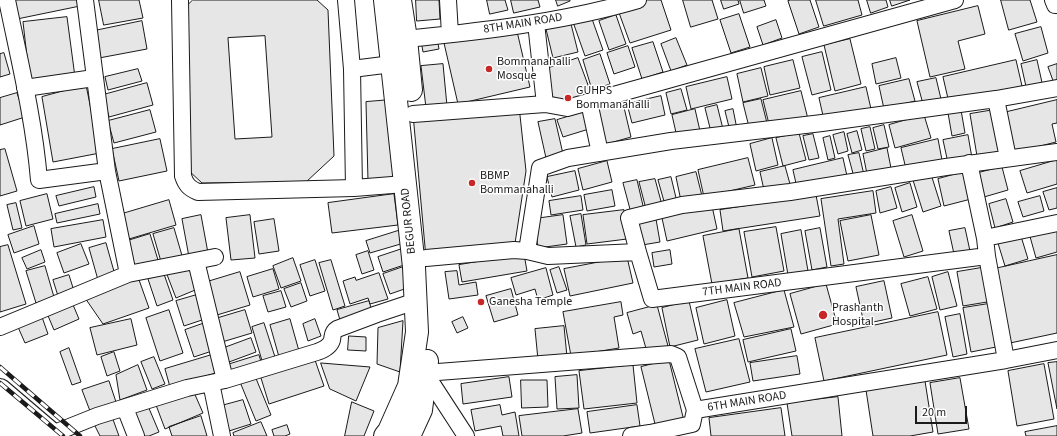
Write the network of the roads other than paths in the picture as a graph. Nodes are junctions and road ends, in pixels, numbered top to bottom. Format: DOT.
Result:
graph roads {
  1 [pos="7,0"];
  2 [pos="85,0"];
  3 [pos="180,0"];
  4 [pos="346,0"];
  5 [pos="385,0"];
  6 [pos="400,0"];
  7 [pos="448,0"];
  8 [pos="638,0"];
  9 [pos="955,0"];
  10 [pos="1053,0"];
  11 [pos="1057,5"];
  12 [pos="536,23"];
  13 [pos="450,34"];
  14 [pos="406,39"];
  15 [pos="392,64"];
  16 [pos="352,69"];
  17 [pos="94,78"];
  18 [pos="25,88"];
  19 [pos="1057,88"];
  20 [pos="996,99"];
  21 [pos="589,102"];
  22 [pos="545,104"];
  23 [pos="413,114"];
  24 [pos="1057,152"];
  25 [pos="600,153"];
  26 [pos="1008,158"];
  27 [pos="969,163"];
  28 [pos="107,171"];
  29 [pos="405,184"];
  30 [pos="354,188"];
  31 [pos="1057,223"];
  32 [pos="985,238"];
  33 [pos="527,251"];
  34 [pos="638,252"];
  35 [pos="987,256"];
  36 [pos="215,257"];
  37 [pos="426,258"];
  38 [pos="196,261"];
  39 [pos="128,274"];
  40 [pos="416,301"];
  41 [pos="0,327"];
  42 [pos="1057,350"];
  43 [pos="1006,360"];
  44 [pos="425,373"];
  45 [pos="218,381"];
  46 [pos="0,390"];
  47 [pos="125,408"];
  48 [pos="695,410"];
  49 [pos="0,411"];
  50 [pos="0,432"];
  51 [pos="53,435"];
  52 [pos="5,436"];
  53 [pos="30,436"];
  54 [pos="136,436"];
  55 [pos="222,436"];
  56 [pos="385,436"];
  57 [pos="409,436"];
  58 [pos="466,436"];
  59 [pos="631,436"];
  1 -- 18 [label="street"];
  2 -- 17 [label="street"];
  3 -- 30 [label="street"];
  4 -- 16 [label="street"];
  5 -- 15 [label="main road, BEGUR ROAD"];
  6 -- 14 [label="main road, BEGUR ROAD"];
  7 -- 13 [label="street"];
  8 -- 12 [label="street, 8TH MAIN ROAD"];
  9 -- 21 [label="street"];
  10 -- 11 [label="street"];
  12 -- 13 [label="street, 8TH MAIN ROAD"];
  12 -- 22 [label="street"];
  13 -- 14 [label="street, 8TH MAIN ROAD"];
  14 -- 23 [label="main road, BEGUR ROAD"];
  15 -- 16 [label="street"];
  15 -- 29 [label="main road, BEGUR ROAD"];
  16 -- 30 [label="street"];
  17 -- 18 [label="street"];
  17 -- 28 [label="street"];
  18 -- 28 [label="street"];
  19 -- 20 [label="street"];
  20 -- 25 [label="street"];
  20 -- 26 [label="street"];
  21 -- 22 [label="street"];
  21 -- 25 [label="street"];
  22 -- 23 [label="street"];
  23 -- 37 [label="main road, BEGUR ROAD"];
  24 -- 26 [label="street"];
  25 -- 33 [label="street"];
  26 -- 27 [label="street"];
  27 -- 32 [label="street"];
  27 -- 34 [label="street"];
  28 -- 39 [label="street"];
  29 -- 30 [label="street"];
  29 -- 40 [label="main road, BEGUR ROAD"];
  31 -- 32 [label="street"];
  32 -- 35 [label="street"];
  33 -- 34 [label="street"];
  33 -- 37 [label="street"];
  34 -- 35 [label="street, 7TH MAIN ROAD"];
  35 -- 43 [label="street"];
  36 -- 38 [label="street"];
  37 -- 44 [label="main road, BEGUR ROAD"];
  38 -- 39 [label="street"];
  38 -- 45 [label="street"];
  39 -- 41 [label="street"];
  40 -- 45 [label="street"];
  40 -- 56 [label="main road, BEGUR ROAD"];
  42 -- 43 [label="street, 6TH MAIN ROAD"];
  43 -- 48 [label="street, 6TH MAIN ROAD"];
  44 -- 48 [label="street, 6TH MAIN ROAD"];
  44 -- 57 [label="main road, BEGUR ROAD"];
  44 -- 58 [label="street"];
  45 -- 47 [label="street"];
  45 -- 55 [label="street"];
  46 -- 51 [label="main road"];
  47 -- 51 [label="street"];
  47 -- 54 [label="street"];
  48 -- 59 [label="street"];
  49 -- 53 [label="main road"];
  50 -- 52 [label="main road"];
}
